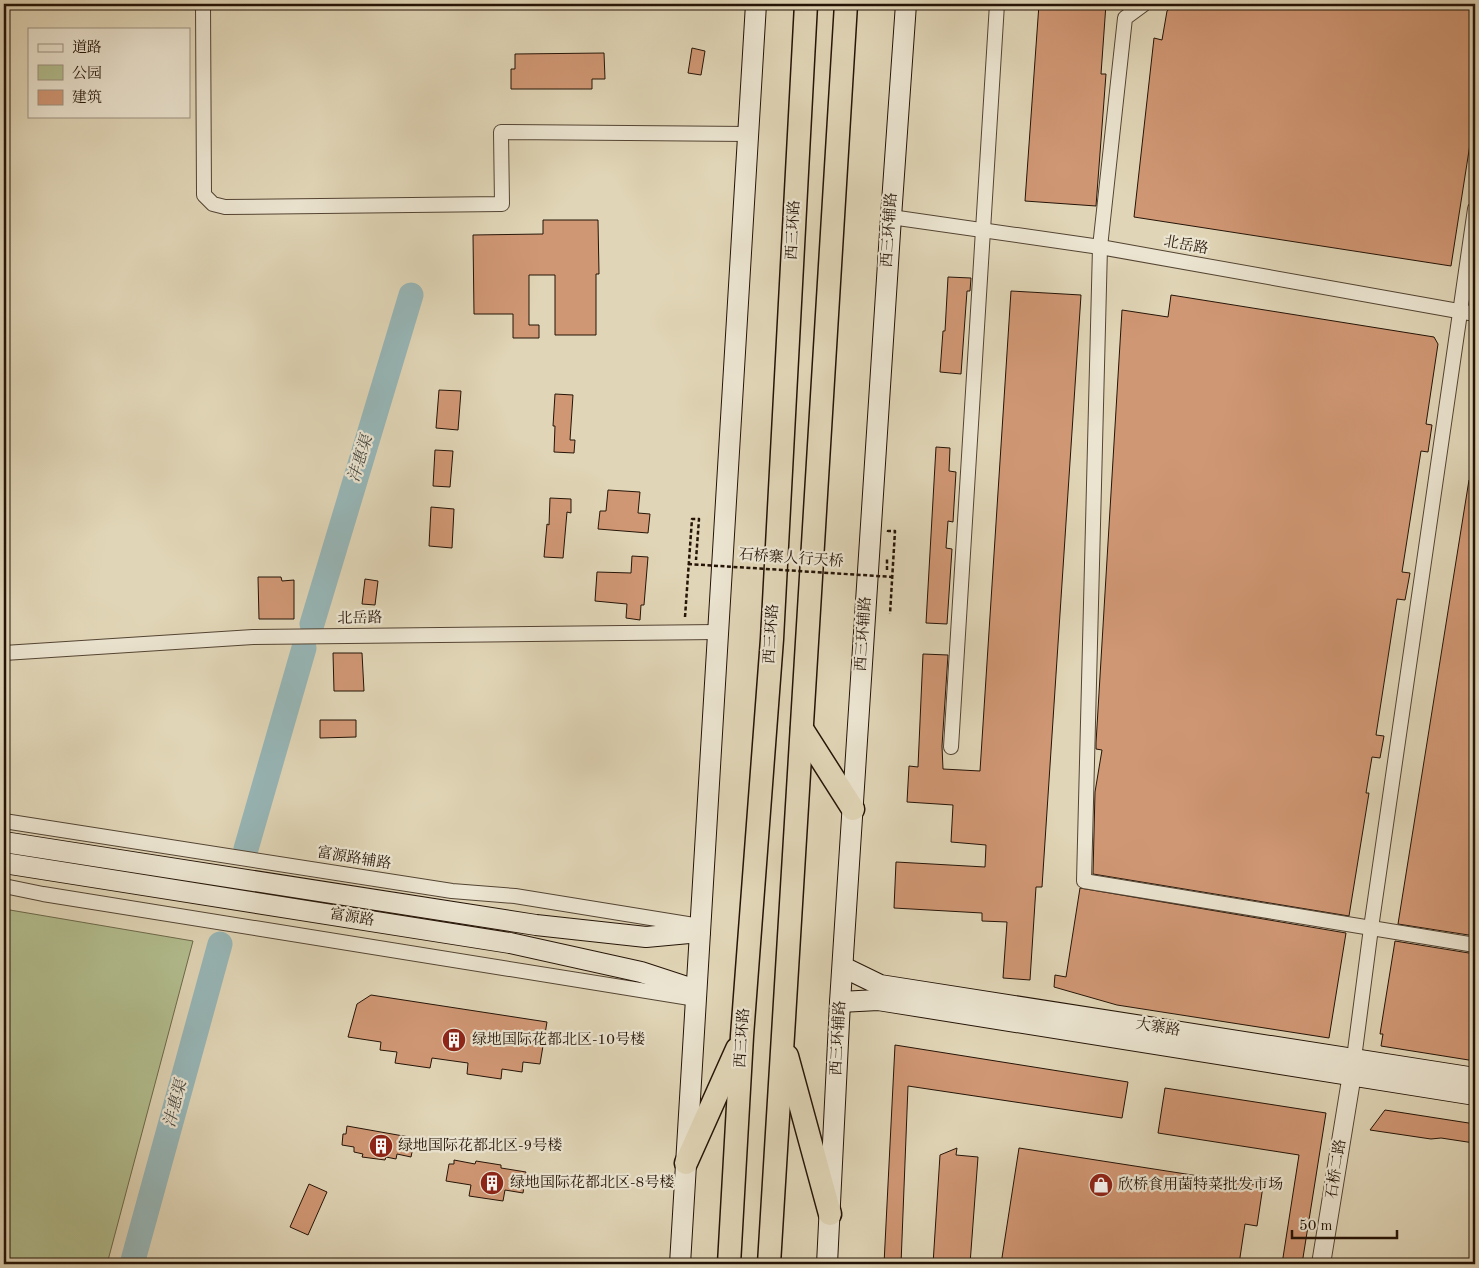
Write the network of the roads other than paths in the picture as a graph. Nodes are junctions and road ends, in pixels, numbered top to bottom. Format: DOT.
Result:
graph roads {
  1 [pos="203,4"];
  2 [pos="756,4"];
  3 [pos="846,4"];
  4 [pos="857,4"];
  5 [pos="906,4"];
  6 [pos="997,4"];
  7 [pos="1144,4"];
  8 [pos="806,7"];
  9 [pos="841,76"];
  10 [pos="748,134"];
  11 [pos="1475,209"];
  12 [pos="891,217"];
  13 [pos="982,230"];
  14 [pos="1100,247"];
  15 [pos="1460,311"];
  16 [pos="1475,314"];
  17 [pos="717,632"];
  18 [pos="4,653"];
  19 [pos="802,729"];
  20 [pos="951,747"];
  21 [pos="854,810"];
  22 [pos="4,821"];
  23 [pos="4,842"];
  24 [pos="4,863"];
  25 [pos="4,886"];
  26 [pos="1371,928"];
  27 [pos="700,929"];
  28 [pos="1475,945"];
  29 [pos="844,966"];
  30 [pos="696,995"];
  31 [pos="840,1002"];
  32 [pos="742,1036"];
  33 [pos="783,1038"];
  34 [pos="1353,1067"];
  35 [pos="1475,1078"];
  36 [pos="1475,1095"];
  37 [pos="686,1163"];
  38 [pos="830,1214"];
  39 [pos="680,1264"];
  40 [pos="729,1264"];
  41 [pos="769,1264"];
  42 [pos="827,1264"];
  43 [pos="1321,1264"];
  1 -- 10 [label="street"];
  2 -- 10 [label="main road"];
  3 -- 9 [label="highway"];
  4 -- 9 [label="highway"];
  5 -- 12 [label="main road, 西三环辅路"];
  6 -- 13 [label="street"];
  7 -- 14 [label="street"];
  8 -- 32 [label="highway, 西三环路"];
  9 -- 19 [label="highway"];
  10 -- 17 [label="main road"];
  11 -- 15 [label="street"];
  12 -- 13 [label="street, 北岳路"];
  12 -- 21 [label="main road, 西三环辅路"];
  13 -- 14 [label="street, 北岳路"];
  13 -- 20 [label="street"];
  14 -- 15 [label="street, 北岳路"];
  14 -- 26 [label="street"];
  15 -- 16 [label="street, 北岳路"];
  15 -- 26 [label="street"];
  17 -- 18 [label="street, 北岳路"];
  17 -- 27 [label="main road"];
  19 -- 21 [label="highway"];
  19 -- 33 [label="highway"];
  21 -- 29 [label="main road, 西三环辅路"];
  22 -- 27 [label="street, 富源路辅路"];
  23 -- 27 [label="main road, 富源路"];
  24 -- 30 [label="main road, 富源路"];
  25 -- 30 [label="street"];
  26 -- 28 [label="street"];
  26 -- 34 [label="street"];
  27 -- 30 [label="main road"];
  29 -- 31 [label="main road, 西三环辅路"];
  29 -- 34 [label="main road, 大寨路"];
  30 -- 37 [label="main road"];
  31 -- 34 [label="main road, 大寨路"];
  31 -- 38 [label="main road, 西三环辅路"];
  32 -- 37 [label="highway"];
  32 -- 40 [label="highway, 西三环路"];
  33 -- 38 [label="highway"];
  33 -- 41 [label="highway"];
  34 -- 35 [label="main road, 大寨路"];
  34 -- 36 [label="main road, 大寨路"];
  34 -- 43 [label="street, 石桥二路"];
  37 -- 39 [label="main road"];
  38 -- 42 [label="main road, 西三环辅路"];
}
